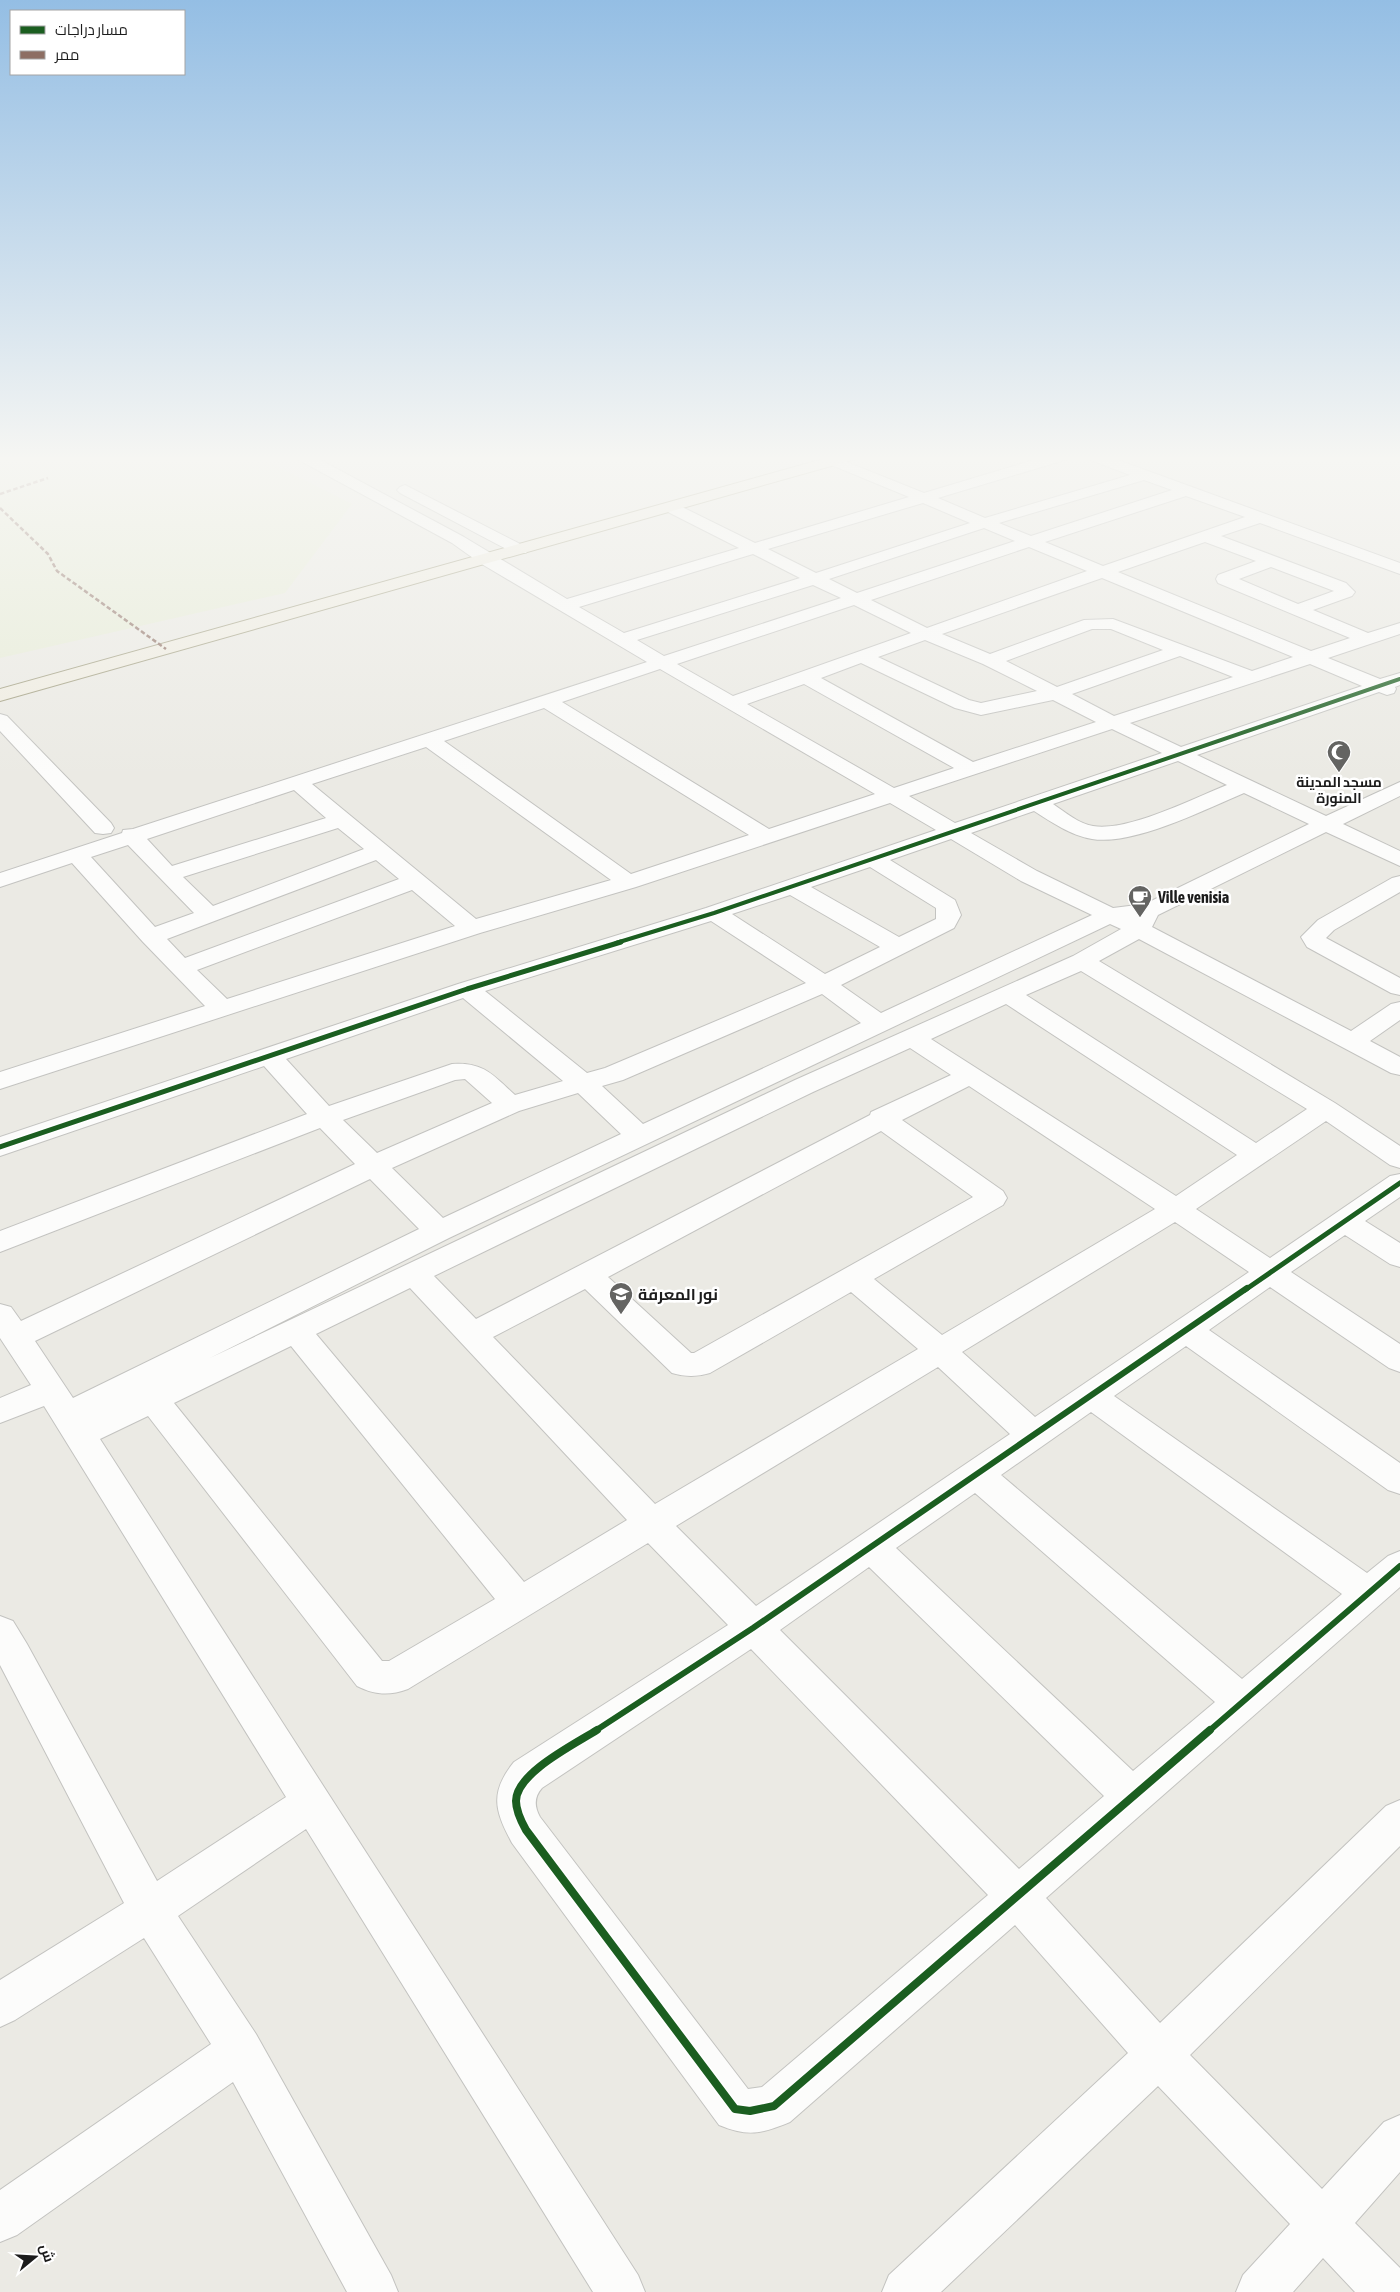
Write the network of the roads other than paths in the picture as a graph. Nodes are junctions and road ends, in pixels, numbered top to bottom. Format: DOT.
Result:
graph roads {
  1 [pos="472,563"];
  2 [pos="493,563"];
  3 [pos="707,563"];
  4 [pos="782,563"];
  5 [pos="863,563"];
  6 [pos="966,563"];
  7 [pos="1080,563"];
  8 [pos="1124,563"];
  9 [pos="1264,563"];
  10 [pos="1279,563"];
  11 [pos="1383,563"];
  12 [pos="1400,569"];
  13 [pos="1100,571"];
  14 [pos="815,579"];
  15 [pos="856,600"];
  16 [pos="566,605"];
  17 [pos="1297,610"];
  18 [pos="1400,628"];
  19 [pos="928,635"];
  20 [pos="623,639"];
  21 [pos="1367,639"];
  22 [pos="1180,650"];
  23 [pos="864,657"];
  24 [pos="1310,657"];
  25 [pos="990,660"];
  26 [pos="661,662"];
  27 [pos="806,677"];
  28 [pos="1251,677"];
  29 [pos="1400,679"];
  30 [pos="1379,686"];
  31 [pos="1057,693"];
  32 [pos="1400,694"];
  33 [pos="0,695"];
  34 [pos="545,700"];
  35 [pos="730,703"];
  36 [pos="0,720"];
  37 [pos="1114,723"];
  38 [pos="428,739"];
  39 [pos="1180,754"];
  40 [pos="972,770"];
  41 [pos="296,782"];
  42 [pos="1245,785"];
  43 [pos="1400,788"];
  44 [pos="892,795"];
  45 [pos="1037,803"];
  46 [pos="340,820"];
  47 [pos="1327,824"];
  48 [pos="104,828"];
  49 [pos="954,831"];
  50 [pos="131,836"];
  51 [pos="767,837"];
  52 [pos="380,851"];
  53 [pos="76,854"];
  54 [pos="873,859"];
  55 [pos="1400,859"];
  56 [pos="168,875"];
  57 [pos="0,880"];
  58 [pos="415,881"];
  59 [pos="628,882"];
  60 [pos="1400,883"];
  61 [pos="792,886"];
  62 [pos="714,913"];
  63 [pos="209,914"];
  64 [pos="1112,915"];
  65 [pos="1144,919"];
  66 [pos="472,928"];
  67 [pos="151,937"];
  68 [pos="898,947"];
  69 [pos="1082,961"];
  70 [pos="181,968"];
  71 [pos="824,984"];
  72 [pos="1400,988"];
  73 [pos="467,989"];
  74 [pos="1008,995"];
  75 [pos="222,1009"];
  76 [pos="1400,1009"];
  77 [pos="879,1024"];
  78 [pos="910,1037"];
  79 [pos="1352,1042"];
  80 [pos="269,1056"];
  81 [pos="1400,1067"];
  82 [pos="969,1076"];
  83 [pos="0,1081"];
  84 [pos="584,1084"];
  85 [pos="510,1105"];
  86 [pos="1326,1109"];
  87 [pos="324,1117"];
  88 [pos="881,1118"];
  89 [pos="639,1136"];
  90 [pos="0,1147"];
  91 [pos="1256,1155"];
  92 [pos="1400,1158"];
  93 [pos="373,1166"];
  94 [pos="1400,1183"];
  95 [pos="1176,1209"];
  96 [pos="1345,1222"];
  97 [pos="439,1232"];
  98 [pos="0,1242"];
  99 [pos="1400,1257"];
  100 [pos="1269,1273"];
  101 [pos="414,1274"];
  102 [pos="589,1276"];
  103 [pos="853,1278"];
  104 [pos="8,1326"];
  105 [pos="295,1330"];
  106 [pos="1186,1330"];
  107 [pos="471,1335"];
  108 [pos="941,1351"];
  109 [pos="1400,1360"];
  110 [pos="1091,1396"];
  111 [pos="152,1398"];
  112 [pos="0,1412"];
  113 [pos="65,1413"];
  114 [pos="1033,1435"];
  115 [pos="976,1474"];
  116 [pos="1400,1481"];
  117 [pos="652,1524"];
  118 [pos="871,1547"];
  119 [pos="1400,1566"];
  120 [pos="1368,1593"];
  121 [pos="519,1602"];
  122 [pos="753,1628"];
  123 [pos="0,1632"];
  124 [pos="1243,1703"];
  125 [pos="1132,1796"];
  126 [pos="312,1802"];
  127 [pos="1400,1819"];
  128 [pos="1016,1895"];
  129 [pos="150,1910"];
  130 [pos="0,2004"];
  131 [pos="240,2050"];
  132 [pos="1159,2055"];
  133 [pos="1400,2138"];
  134 [pos="0,2218"];
  135 [pos="1322,2223"];
  136 [pos="374,2292"];
  137 [pos="621,2292"];
  138 [pos="906,2292"];
  139 [pos="1260,2292"];
  140 [pos="1389,2292"];
  1 -- 33 [label="main road"];
  2 -- 16 [label="street"];
  3 -- 16 [label="street"];
  4 -- 14 [label="street"];
  5 -- 14 [label="street"];
  6 -- 15 [label="street"];
  7 -- 13 [label="street"];
  8 -- 13 [label="street"];
  9 -- 17 [label="street"];
  10 -- 17 [label="street"];
  11 -- 12 [label="street"];
  13 -- 19 [label="street"];
  13 -- 24 [label="street"];
  14 -- 15 [label="street"];
  14 -- 20 [label="street"];
  15 -- 19 [label="street"];
  15 -- 26 [label="street"];
  16 -- 20 [label="street"];
  17 -- 21 [label="street"];
  18 -- 21 [label="street"];
  19 -- 23 [label="street"];
  19 -- 25 [label="street"];
  20 -- 26 [label="street"];
  21 -- 24 [label="street"];
  22 -- 25 [label="street"];
  22 -- 28 [label="street"];
  22 -- 31 [label="street"];
  23 -- 27 [label="street"];
  23 -- 31 [label="street"];
  24 -- 28 [label="street"];
  24 -- 30 [label="street"];
  25 -- 31 [label="street"];
  26 -- 34 [label="street"];
  26 -- 35 [label="street"];
  27 -- 35 [label="street"];
  27 -- 40 [label="street"];
  28 -- 37 [label="street"];
  29 -- 30 [label="street"];
  30 -- 32 [label="street"];
  30 -- 39 [label="street"];
  31 -- 37 [label="street"];
  34 -- 38 [label="street"];
  34 -- 51 [label="street"];
  35 -- 44 [label="street"];
  36 -- 48 [label="street"];
  37 -- 39 [label="street"];
  37 -- 40 [label="street"];
  38 -- 41 [label="street"];
  38 -- 59 [label="street"];
  39 -- 42 [label="street"];
  39 -- 45 [label="street"];
  40 -- 44 [label="street"];
  41 -- 46 [label="street"];
  41 -- 50 [label="street"];
  42 -- 45 [label="street"];
  42 -- 47 [label="street"];
  43 -- 47 [label="street"];
  44 -- 49 [label="street"];
  44 -- 51 [label="street"];
  45 -- 49 [label="street"];
  46 -- 52 [label="street"];
  46 -- 56 [label="street"];
  47 -- 55 [label="street"];
  47 -- 65 [label="street"];
  49 -- 54 [label="street"];
  49 -- 64 [label="street"];
  50 -- 53 [label="street"];
  50 -- 56 [label="street"];
  51 -- 59 [label="street"];
  52 -- 58 [label="street"];
  52 -- 63 [label="street"];
  53 -- 57 [label="street"];
  53 -- 67 [label="street"];
  54 -- 61 [label="street"];
  54 -- 68 [label="street"];
  56 -- 63 [label="street"];
  58 -- 66 [label="street"];
  58 -- 70 [label="street"];
  59 -- 66 [label="street"];
  60 -- 72 [label="street"];
  61 -- 62 [label="street"];
  61 -- 68 [label="street"];
  62 -- 71 [label="street"];
  62 -- 73 [label="street"];
  63 -- 67 [label="street"];
  64 -- 65 [label="street"];
  64 -- 77 [label="street"];
  65 -- 69 [label="street"];
  65 -- 79 [label="street"];
  66 -- 75 [label="street"];
  67 -- 70 [label="street"];
  68 -- 71 [label="street"];
  69 -- 74 [label="street"];
  69 -- 86 [label="street"];
  70 -- 75 [label="street"];
  71 -- 77 [label="street"];
  71 -- 84 [label="street"];
  73 -- 80 [label="street"];
  73 -- 84 [label="street"];
  74 -- 78 [label="street"];
  74 -- 91 [label="street"];
  75 -- 83 [label="street"];
  76 -- 79 [label="street"];
  77 -- 89 [label="street"];
  78 -- 82 [label="street"];
  78 -- 101 [label="street"];
  79 -- 81 [label="street"];
  80 -- 87 [label="street"];
  80 -- 90 [label="street"];
  82 -- 88 [label="street"];
  82 -- 95 [label="street"];
  84 -- 85 [label="street"];
  84 -- 89 [label="street"];
  85 -- 87 [label="street"];
  85 -- 93 [label="street"];
  86 -- 91 [label="street"];
  86 -- 92 [label="street"];
  87 -- 93 [label="street"];
  87 -- 98 [label="street"];
  88 -- 102 [label="street"];
  88 -- 103 [label="street"];
  89 -- 97 [label="street"];
  91 -- 95 [label="street"];
  93 -- 97 [label="street"];
  93 -- 104 [label="street"];
  94 -- 96 [label="street"];
  95 -- 100 [label="street"];
  95 -- 108 [label="street"];
  96 -- 99 [label="street"];
  96 -- 100 [label="street"];
  97 -- 113 [label="street"];
  100 -- 106 [label="street"];
  100 -- 109 [label="street"];
  101 -- 105 [label="street"];
  101 -- 107 [label="street"];
  102 -- 103 [label="street"];
  102 -- 107 [label="street"];
  103 -- 108 [label="street"];
  104 -- 113 [label="street"];
  105 -- 111 [label="street"];
  105 -- 121 [label="street"];
  106 -- 110 [label="street"];
  106 -- 116 [label="street"];
  107 -- 117 [label="street"];
  108 -- 114 [label="street"];
  108 -- 117 [label="street"];
  110 -- 114 [label="street"];
  110 -- 120 [label="street"];
  111 -- 113 [label="street"];
  111 -- 121 [label="street"];
  112 -- 113 [label="street"];
  113 -- 126 [label="street"];
  114 -- 115 [label="street"];
  115 -- 118 [label="street"];
  115 -- 124 [label="street"];
  117 -- 121 [label="street"];
  117 -- 122 [label="street"];
  118 -- 122 [label="street"];
  118 -- 125 [label="street"];
  119 -- 120 [label="street"];
  120 -- 124 [label="street"];
  122 -- 128 [label="street"];
  122 -- 128 [label="street"];
  123 -- 129 [label="street"];
  124 -- 125 [label="street"];
  125 -- 128 [label="street"];
  126 -- 129 [label="street"];
  126 -- 137 [label="street"];
  127 -- 132 [label="street"];
  128 -- 132 [label="street"];
  129 -- 130 [label="street"];
  129 -- 131 [label="street"];
  131 -- 134 [label="street"];
  131 -- 136 [label="street"];
  132 -- 135 [label="street"];
  132 -- 138 [label="street"];
  133 -- 135 [label="street"];
  135 -- 139 [label="street"];
  135 -- 140 [label="street"];
}
